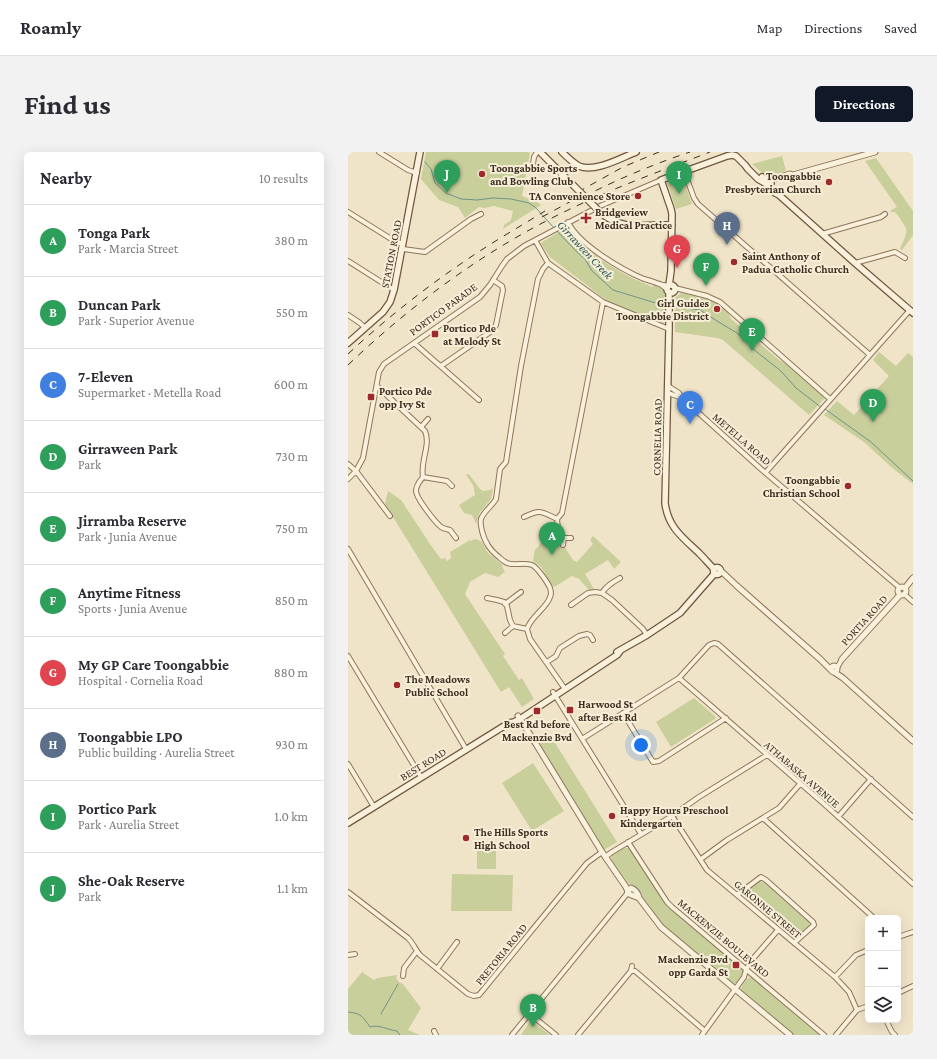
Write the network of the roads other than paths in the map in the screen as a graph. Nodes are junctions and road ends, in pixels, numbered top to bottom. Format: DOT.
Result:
graph roads {
  1 [pos="379,152"];
  2 [pos="420,152"];
  3 [pos="539,152"];
  4 [pos="562,152"];
  5 [pos="636,152"];
  6 [pos="875,152"];
  7 [pos="533,164"];
  8 [pos="684,171"];
  9 [pos="417,173"];
  10 [pos="660,180"];
  11 [pos="769,182"];
  12 [pos="348,212"];
  13 [pos="481,214"];
  14 [pos="885,214"];
  15 [pos="568,222"];
  16 [pos="672,225"];
  17 [pos="822,234"];
  18 [pos="534,240"];
  19 [pos="403,246"];
  20 [pos="905,258"];
  21 [pos="348,261"];
  22 [pos="548,263"];
  23 [pos="855,263"];
  24 [pos="493,280"];
  25 [pos="394,290"];
  26 [pos="671,291"];
  27 [pos="603,302"];
  28 [pos="911,311"];
  29 [pos="348,315"];
  30 [pos="364,328"];
  31 [pos="670,329"];
  32 [pos="348,343"];
  33 [pos="414,343"];
  34 [pos="870,355"];
  35 [pos="441,366"];
  36 [pos="377,386"];
  37 [pos="668,386"];
  38 [pos="668,393"];
  39 [pos="682,398"];
  40 [pos="830,399"];
  41 [pos="479,400"];
  42 [pos="428,419"];
  43 [pos="421,427"];
  44 [pos="348,464"];
  45 [pos="356,471"];
  46 [pos="766,472"];
  47 [pos="423,477"];
  48 [pos="348,479"];
  49 [pos="452,486"];
  50 [pos="390,516"];
  51 [pos="524,517"];
  52 [pos="557,519"];
  53 [pos="456,538"];
  54 [pos="564,538"];
  55 [pos="570,538"];
  56 [pos="563,545"];
  57 [pos="348,549"];
  58 [pos="717,570"];
  59 [pos="620,578"];
  60 [pos="913,578"];
  61 [pos="902,588"];
  62 [pos="522,592"];
  63 [pos="602,593"];
  64 [pos="902,594"];
  65 [pos="488,598"];
  66 [pos="913,602"];
  67 [pos="505,604"];
  68 [pos="571,605"];
  69 [pos="513,626"];
  70 [pos="527,629"];
  71 [pos="504,633"];
  72 [pos="647,635"];
  73 [pos="593,640"];
  74 [pos="348,656"];
  75 [pos="842,659"];
  76 [pos="547,662"];
  77 [pos="834,668"];
  78 [pos="679,678"];
  79 [pos="564,687"];
  80 [pos="554,694"];
  81 [pos="623,713"];
  82 [pos="519,717"];
  83 [pos="726,718"];
  84 [pos="582,739"];
  85 [pos="913,741"];
  86 [pos="466,749"];
  87 [pos="767,755"];
  88 [pos="348,764"];
  89 [pos="421,777"];
  90 [pos="871,779"];
  91 [pos="800,784"];
  92 [pos="374,807"];
  93 [pos="672,816"];
  94 [pos="838,817"];
  95 [pos="913,817"];
  96 [pos="764,818"];
  97 [pos="348,823"];
  98 [pos="641,834"];
  99 [pos="628,842"];
  100 [pos="604,855"];
  101 [pos="701,859"];
  102 [pos="913,884"];
  103 [pos="349,889"];
  104 [pos="628,891"];
  105 [pos="737,895"];
  106 [pos="871,915"];
  107 [pos="778,930"];
  108 [pos="913,932"];
  109 [pos="901,936"];
  110 [pos="458,942"];
  111 [pos="794,943"];
  112 [pos="866,951"];
  113 [pos="417,952"];
  114 [pos="355,954"];
  115 [pos="348,955"];
  116 [pos="437,969"];
  117 [pos="746,970"];
  118 [pos="403,976"];
  119 [pos="835,978"];
  120 [pos="913,986"];
  121 [pos="736,990"];
  122 [pos="901,992"];
  123 [pos="865,1007"];
  124 [pos="857,1010"];
  125 [pos="530,1014"];
  126 [pos="888,1023"];
  127 [pos="705,1031"];
  128 [pos="512,1035"];
  129 [pos="556,1035"];
  130 [pos="578,1035"];
  131 [pos="702,1035"];
  132 [pos="790,1035"];
  133 [pos="824,1035"];
  134 [pos="836,1035"];
  135 [pos="895,1035"];
  1 -- 9 [label="street"];
  2 -- 9 [label="main road, STATION ROAD"];
  3 -- 7 [label="street"];
  3 -- 16 [label="main road, bridge"];
  4 -- 5 [label="main road"];
  6 -- 11 [label="street"];
  8 -- 10 [label="main road, PORTICO PARADE"];
  8 -- 11 [label="main road, PORTICO PARADE"];
  8 -- 34 [label="street"];
  9 -- 19 [label="main road, STATION ROAD"];
  10 -- 15 [label="street, PORTICO PARADE"];
  10 -- 16 [label="main road, CORNELIA ROAD"];
  11 -- 17 [label="main road"];
  12 -- 19 [label="street"];
  13 -- 19 [label="street"];
  14 -- 17 [label="street"];
  15 -- 18 [label="street, PORTICO PARADE"];
  15 -- 26 [label="street"];
  16 -- 26 [label="main road, CORNELIA ROAD"];
  17 -- 23 [label="main road"];
  18 -- 22 [label="street"];
  18 -- 24 [label="street, PORTICO PARADE"];
  19 -- 25 [label="main road, STATION ROAD"];
  20 -- 23 [label="street"];
  21 -- 25 [label="street"];
  22 -- 27 [label="street"];
  22 -- 70 [label="street"];
  23 -- 28 [label="main road"];
  24 -- 33 [label="street, PORTICO PARADE"];
  24 -- 35 [label="street"];
  25 -- 30 [label="main road, STATION ROAD"];
  26 -- 31 [label="main road, CORNELIA ROAD"];
  26 -- 40 [label="street"];
  27 -- 31 [label="street"];
  27 -- 52 [label="street"];
  28 -- 34 [label="street"];
  29 -- 30 [label="street"];
  30 -- 32 [label="main road, STATION ROAD"];
  31 -- 37 [label="main road, CORNELIA ROAD"];
  33 -- 35 [label="street"];
  33 -- 36 [label="street, PORTICO PARADE"];
  34 -- 40 [label="street"];
  35 -- 41 [label="street"];
  36 -- 43 [label="street"];
  36 -- 45 [label="street, PORTICO PARADE"];
  37 -- 38 [label="main road, CORNELIA ROAD"];
  37 -- 39 [label="street, METELLA ROAD"];
  38 -- 39 [label="street, METELLA ROAD"];
  38 -- 58 [label="main road, CORNELIA ROAD"];
  39 -- 46 [label="street, METELLA ROAD"];
  40 -- 46 [label="street"];
  42 -- 43 [label="street"];
  43 -- 47 [label="street"];
  44 -- 45 [label="street"];
  45 -- 48 [label="street"];
  45 -- 50 [label="street"];
  46 -- 61 [label="street, METELLA ROAD"];
  47 -- 49 [label="street"];
  47 -- 53 [label="street"];
  51 -- 52 [label="street"];
  52 -- 54 [label="street"];
  54 -- 55 [label="street"];
  54 -- 56 [label="street"];
  57 -- 86 [label="street"];
  58 -- 72 [label="main road, BEST ROAD"];
  58 -- 77 [label="street, CORNELIA ROAD"];
  59 -- 63 [label="street"];
  60 -- 61 [label="street"];
  61 -- 64 [label="street"];
  62 -- 67 [label="street"];
  63 -- 68 [label="street"];
  63 -- 72 [label="street"];
  64 -- 66 [label="street"];
  64 -- 75 [label="street, PORTIA ROAD"];
  65 -- 67 [label="street"];
  67 -- 69 [label="street"];
  69 -- 70 [label="street"];
  69 -- 71 [label="street"];
  70 -- 76 [label="street"];
  72 -- 79 [label="main road, BEST ROAD"];
  73 -- 76 [label="street"];
  74 -- 89 [label="street"];
  75 -- 77 [label="street, PORTIA ROAD"];
  76 -- 79 [label="street"];
  77 -- 85 [label="street, CORNELIA ROAD"];
  78 -- 81 [label="street"];
  78 -- 83 [label="street, ATHABASKA AVENUE"];
  78 -- 90 [label="street"];
  79 -- 80 [label="main road, BEST ROAD"];
  80 -- 82 [label="main road, BEST ROAD"];
  80 -- 84 [label="street"];
  81 -- 83 [label="street"];
  81 -- 84 [label="street"];
  82 -- 86 [label="main road, BEST ROAD"];
  82 -- 100 [label="street"];
  83 -- 87 [label="street, ATHABASKA AVENUE"];
  84 -- 98 [label="street"];
  86 -- 89 [label="main road, BEST ROAD"];
  87 -- 91 [label="street, ATHABASKA AVENUE"];
  87 -- 93 [label="street"];
  88 -- 92 [label="street"];
  89 -- 92 [label="main road, BEST ROAD"];
  90 -- 94 [label="street"];
  90 -- 95 [label="street"];
  91 -- 94 [label="street, ATHABASKA AVENUE"];
  91 -- 96 [label="street"];
  92 -- 97 [label="main road, BEST ROAD"];
  93 -- 98 [label="street"];
  93 -- 101 [label="street, GARONNE STREET"];
  94 -- 102 [label="street, ATHABASKA AVENUE"];
  96 -- 101 [label="street"];
  96 -- 106 [label="street"];
  98 -- 99 [label="street"];
  99 -- 100 [label="street"];
  99 -- 117 [label="street, MACKENZIE BOULEVARD"];
  100 -- 104 [label="street"];
  100 -- 116 [label="street, PRETORIA ROAD"];
  101 -- 105 [label="street, GARONNE STREET"];
  103 -- 113 [label="street, PRETORIA ROAD"];
  104 -- 121 [label="street"];
  104 -- 125 [label="street"];
  105 -- 107 [label="street, GARONNE STREET"];
  105 -- 111 [label="street"];
  107 -- 111 [label="street, GARONNE STREET"];
  107 -- 117 [label="street"];
  108 -- 109 [label="street"];
  110 -- 116 [label="street"];
  111 -- 119 [label="street, GARONNE STREET"];
  112 -- 119 [label="street"];
  113 -- 116 [label="street, PRETORIA ROAD"];
  113 -- 118 [label="street"];
  114 -- 115 [label="street"];
  117 -- 121 [label="street"];
  117 -- 133 [label="street, MACKENZIE BOULEVARD"];
  119 -- 124 [label="street, GARONNE STREET"];
  120 -- 122 [label="street"];
  121 -- 127 [label="street"];
  121 -- 132 [label="street"];
  123 -- 124 [label="street"];
  124 -- 134 [label="street"];
  125 -- 128 [label="street"];
  125 -- 129 [label="street"];
  126 -- 135 [label="street"];
  127 -- 130 [label="street"];
  127 -- 131 [label="street"];
}
